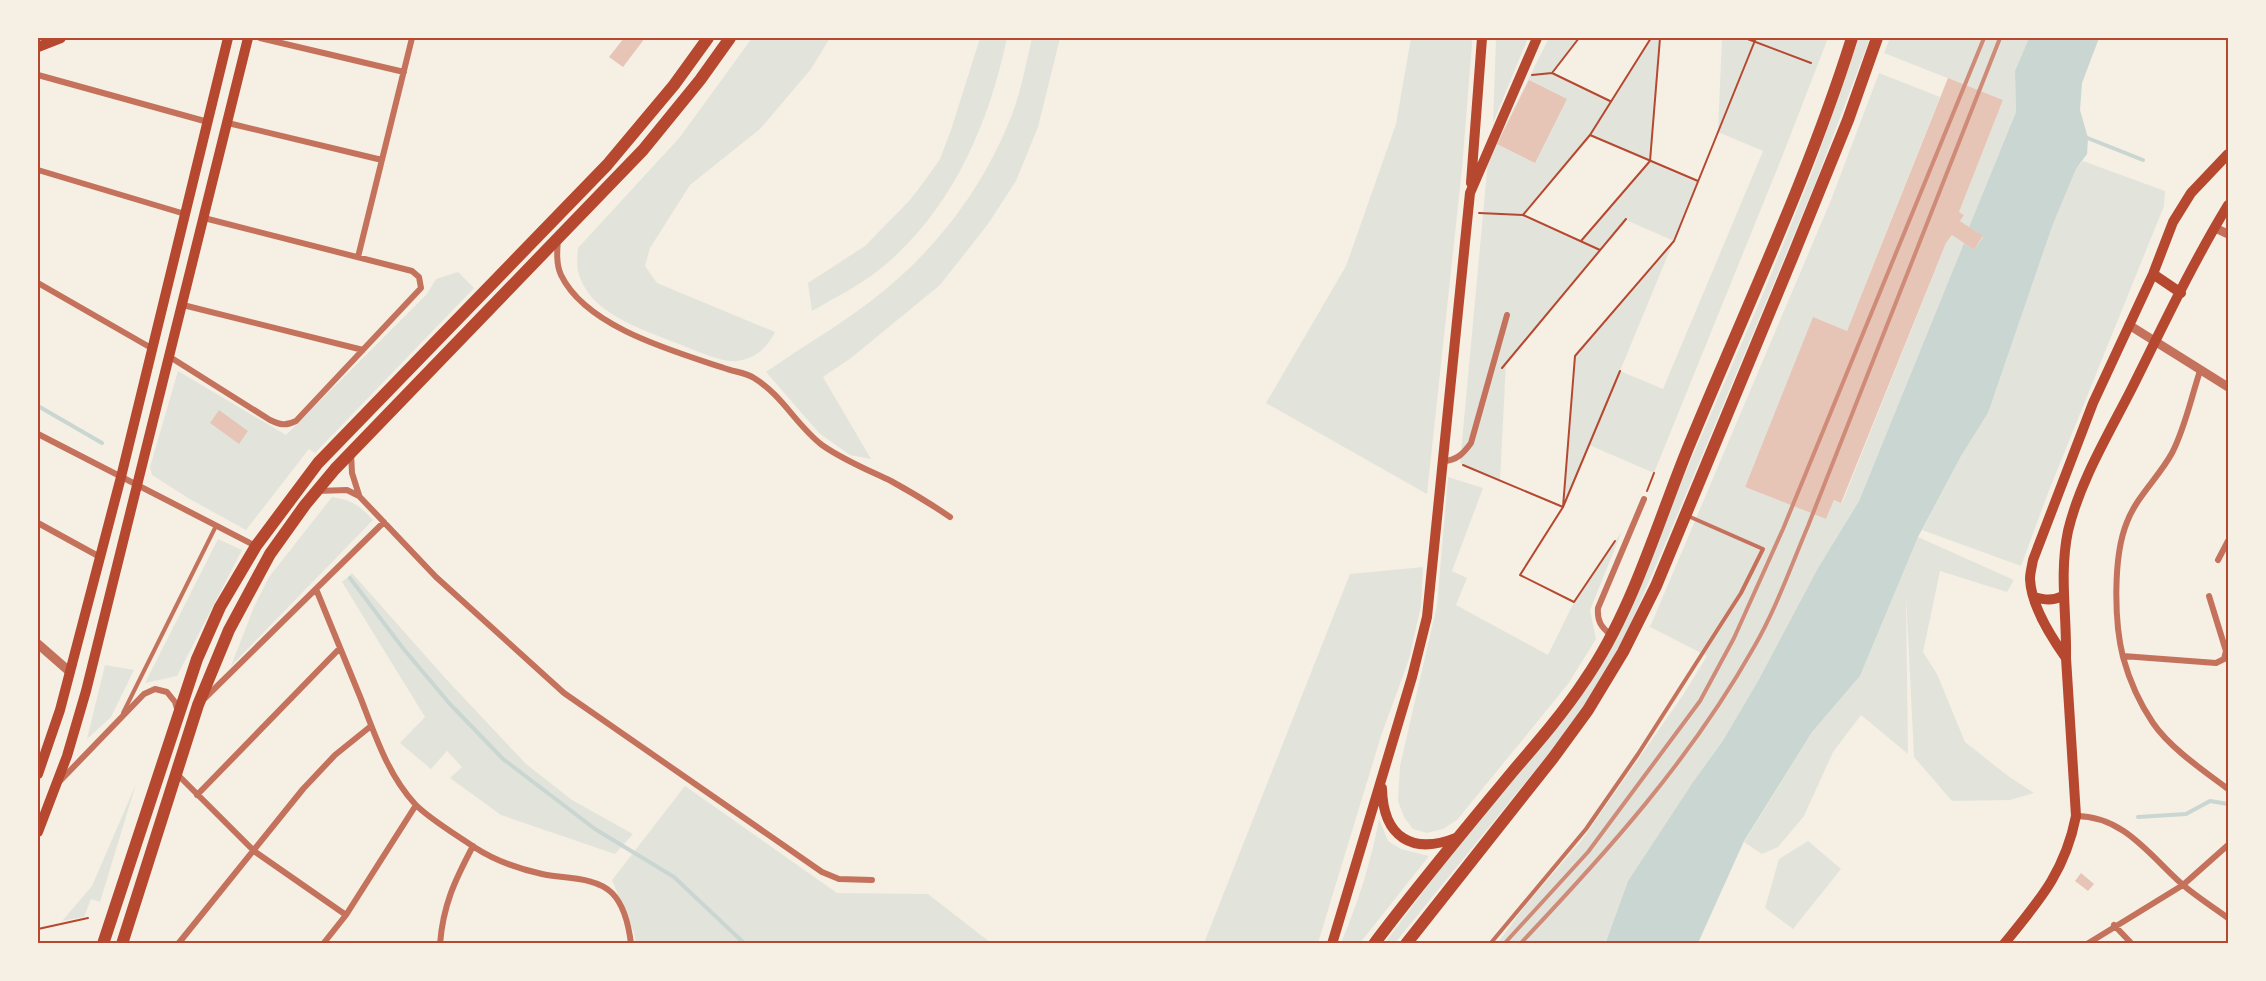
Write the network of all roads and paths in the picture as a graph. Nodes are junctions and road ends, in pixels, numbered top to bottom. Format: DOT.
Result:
graph roads {
  1 [pos="62,38"];
  2 [pos="228,38"];
  3 [pos="248,38"];
  4 [pos="260,38"];
  5 [pos="412,38"];
  6 [pos="708,38"];
  7 [pos="730,38"];
  8 [pos="1482,38"];
  9 [pos="1537,38"];
  10 [pos="1579,38"];
  11 [pos="1651,38"];
  12 [pos="1660,38"];
  13 [pos="1745,38"];
  14 [pos="1852,38"];
  15 [pos="1877,38"];
  16 [pos="1755,39"];
  17 [pos="38,48"];
  18 [pos="1811,63"];
  19 [pos="404,72"];
  20 [pos="1552,73"];
  21 [pos="38,75"];
  22 [pos="1520,77"];
  23 [pos="1611,101"];
  24 [pos="209,123"];
  25 [pos="228,123"];
  26 [pos="1590,135"];
  27 [pos="2229,154"];
  28 [pos="382,160"];
  29 [pos="1650,161"];
  30 [pos="38,170"];
  31 [pos="1698,182"];
  32 [pos="1470,193"];
  33 [pos="2229,205"];
  34 [pos="1468,213"];
  35 [pos="185,214"];
  36 [pos="1523,215"];
  37 [pos="204,218"];
  38 [pos="1626,219"];
  39 [pos="2215,228"];
  40 [pos="2229,234"];
  41 [pos="559,237"];
  42 [pos="1581,241"];
  43 [pos="1600,250"];
  44 [pos="358,257"];
  45 [pos="2153,274"];
  46 [pos="38,284"];
  47 [pos="2181,293"];
  48 [pos="183,305"];
  49 [pos="1507,315"];
  50 [pos="2129,325"];
  51 [pos="2155,342"];
  52 [pos="153,350"];
  53 [pos="363,350"];
  54 [pos="170,357"];
  55 [pos="1620,371"];
  56 [pos="2200,371"];
  57 [pos="1489,384"];
  58 [pos="2229,387"];
  59 [pos="38,434"];
  60 [pos="351,453"];
  61 [pos="1448,461"];
  62 [pos="1654,473"];
  63 [pos="121,477"];
  64 [pos="138,485"];
  65 [pos="316,491"];
  66 [pos="359,496"];
  67 [pos="1644,499"];
  68 [pos="1563,507"];
  69 [pos="1684,514"];
  70 [pos="950,517"];
  71 [pos="384,522"];
  72 [pos="38,523"];
  73 [pos="216,526"];
  74 [pos="1616,540"];
  75 [pos="2229,541"];
  76 [pos="256,546"];
  77 [pos="100,557"];
  78 [pos="2218,560"];
  79 [pos="316,589"];
  80 [pos="2063,596"];
  81 [pos="2209,596"];
  82 [pos="2034,597"];
  83 [pos="1611,635"];
  84 [pos="38,644"];
  85 [pos="340,648"];
  86 [pos="2123,656"];
  87 [pos="2066,658"];
  88 [pos="70,672"];
  89 [pos="198,705"];
  90 [pos="178,713"];
  91 [pos="121,716"];
  92 [pos="371,726"];
  93 [pos="176,773"];
  94 [pos="38,774"];
  95 [pos="1383,775"];
  96 [pos="56,786"];
  97 [pos="2229,789"];
  98 [pos="196,795"];
  99 [pos="416,805"];
  100 [pos="2076,816"];
  101 [pos="38,831"];
  102 [pos="1458,837"];
  103 [pos="2229,845"];
  104 [pos="473,846"];
  105 [pos="254,851"];
  106 [pos="872,880"];
  107 [pos="2183,885"];
  108 [pos="346,915"];
  109 [pos="87,918"];
  110 [pos="2229,918"];
  111 [pos="2114,925"];
  112 [pos="38,929"];
  113 [pos="103,944"];
  114 [pos="122,944"];
  115 [pos="178,944"];
  116 [pos="322,944"];
  117 [pos="440,944"];
  118 [pos="631,944"];
  119 [pos="1332,944"];
  120 [pos="1374,944"];
  121 [pos="1406,944"];
  122 [pos="1490,944"];
  123 [pos="2004,944"];
  124 [pos="2087,944"];
  125 [pos="2132,944"];
  1 -- 17 [label="main road"];
  2 -- 24 [label="main road"];
  3 -- 25 [label="main road"];
  4 -- 19 [label="street"];
  5 -- 19 [label="street"];
  6 -- 76 [label="main road"];
  7 -- 41 [label="main road"];
  8 -- 32 [label="main road"];
  9 -- 22 [label="main road"];
  10 -- 20 [label="path"];
  11 -- 23 [label="path"];
  12 -- 29 [label="path"];
  13 -- 16 [label="path"];
  14 -- 83 [label="main road"];
  15 -- 69 [label="main road"];
  16 -- 18 [label="path"];
  16 -- 31 [label="path"];
  19 -- 28 [label="street"];
  20 -- 22 [label="path"];
  20 -- 23 [label="path"];
  21 -- 24 [label="street"];
  22 -- 32 [label="main road"];
  23 -- 26 [label="path"];
  24 -- 35 [label="main road"];
  25 -- 28 [label="street"];
  25 -- 37 [label="main road"];
  26 -- 29 [label="path"];
  26 -- 36 [label="path"];
  27 -- 45 [label="main road"];
  28 -- 44 [label="street"];
  29 -- 31 [label="path"];
  29 -- 42 [label="path"];
  30 -- 35 [label="street"];
  31 -- 68 [label="path"];
  32 -- 34 [label="main road"];
  33 -- 39 [label="main road"];
  34 -- 36 [label="path"];
  34 -- 61 [label="main road"];
  35 -- 52 [label="main road"];
  36 -- 42 [label="path"];
  37 -- 44 [label="street"];
  37 -- 48 [label="main road"];
  38 -- 43 [label="path"];
  39 -- 40 [label="street"];
  39 -- 47 [label="main road"];
  41 -- 60 [label="main road"];
  41 -- 70 [label="street"];
  42 -- 43 [label="path"];
  43 -- 57 [label="path"];
  44 -- 53 [label="street"];
  45 -- 47 [label="main road"];
  45 -- 50 [label="main road"];
  46 -- 52 [label="street"];
  47 -- 51 [label="main road"];
  48 -- 53 [label="street"];
  48 -- 54 [label="main road"];
  49 -- 57 [label="street"];
  50 -- 51 [label="street"];
  50 -- 82 [label="main road"];
  51 -- 56 [label="street"];
  51 -- 80 [label="main road"];
  52 -- 63 [label="main road"];
  53 -- 54 [label="street"];
  54 -- 64 [label="main road"];
  55 -- 68 [label="path"];
  56 -- 58 [label="street"];
  56 -- 86 [label="street"];
  57 -- 61 [label="street"];
  59 -- 63 [label="street"];
  60 -- 65 [label="main road"];
  60 -- 66 [label="street"];
  61 -- 68 [label="path"];
  61 -- 95 [label="main road"];
  62 -- 67 [label="path"];
  63 -- 64 [label="street"];
  63 -- 77 [label="main road"];
  64 -- 73 [label="street"];
  64 -- 96 [label="main road"];
  65 -- 66 [label="street"];
  65 -- 89 [label="main road"];
  66 -- 71 [label="street"];
  67 -- 83 [label="street"];
  68 -- 74 [label="path"];
  69 -- 121 [label="main road"];
  69 -- 122 [label="lane"];
  71 -- 79 [label="street"];
  71 -- 106 [label="street"];
  72 -- 77 [label="street"];
  73 -- 76 [label="street"];
  73 -- 91 [label="lane"];
  75 -- 78 [label="street"];
  76 -- 90 [label="main road"];
  77 -- 88 [label="main road"];
  79 -- 85 [label="street"];
  79 -- 89 [label="street"];
  80 -- 82 [label="main road"];
  80 -- 87 [label="main road"];
  81 -- 86 [label="street"];
  82 -- 87 [label="main road"];
  83 -- 102 [label="main road"];
  84 -- 88 [label="street"];
  85 -- 92 [label="street"];
  85 -- 98 [label="street"];
  86 -- 97 [label="street"];
  87 -- 100 [label="main road"];
  88 -- 94 [label="main road"];
  89 -- 93 [label="main road"];
  90 -- 91 [label="street"];
  90 -- 113 [label="main road"];
  91 -- 96 [label="street"];
  92 -- 99 [label="street"];
  92 -- 105 [label="street"];
  93 -- 98 [label="street"];
  93 -- 114 [label="main road"];
  95 -- 102 [label="main road"];
  95 -- 119 [label="main road"];
  96 -- 101 [label="main road"];
  98 -- 105 [label="street"];
  99 -- 104 [label="street"];
  99 -- 108 [label="street"];
  100 -- 107 [label="street"];
  100 -- 123 [label="main road"];
  102 -- 120 [label="main road"];
  103 -- 107 [label="street"];
  104 -- 117 [label="street"];
  104 -- 118 [label="street"];
  105 -- 108 [label="street"];
  105 -- 115 [label="street"];
  107 -- 110 [label="street"];
  107 -- 111 [label="street"];
  108 -- 116 [label="street"];
  109 -- 112 [label="path"];
  111 -- 124 [label="street"];
  111 -- 125 [label="street"];
}
